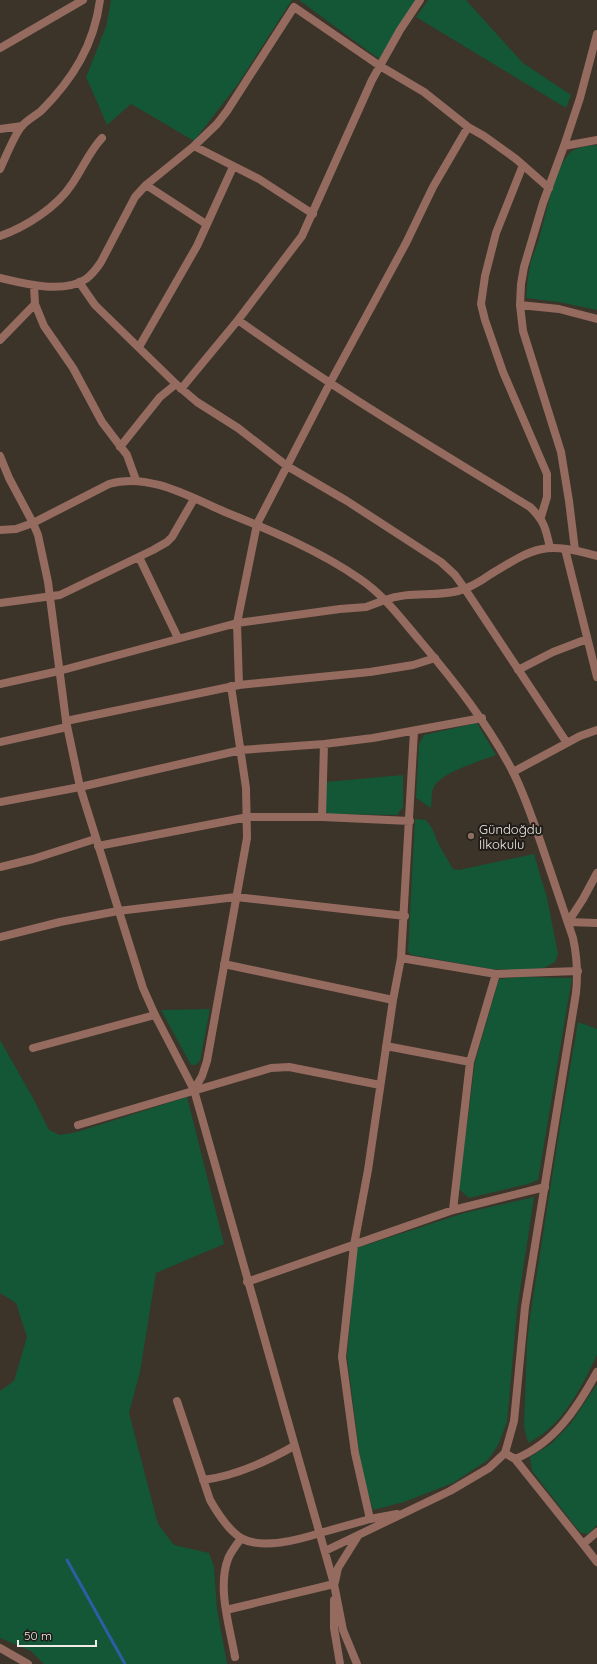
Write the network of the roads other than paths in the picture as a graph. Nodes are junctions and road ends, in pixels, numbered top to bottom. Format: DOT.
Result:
graph roads {
  1 [pos="83,0"];
  2 [pos="100,0"];
  3 [pos="420,0"];
  4 [pos="597,34"];
  5 [pos="0,48"];
  6 [pos="380,66"];
  7 [pos="22,126"];
  8 [pos="468,127"];
  9 [pos="0,129"];
  10 [pos="102,138"];
  11 [pos="597,140"];
  12 [pos="194,146"];
  13 [pos="564,146"];
  14 [pos="523,165"];
  15 [pos="233,167"];
  16 [pos="0,170"];
  17 [pos="146,185"];
  18 [pos="549,188"];
  19 [pos="313,214"];
  20 [pos="206,224"];
  21 [pos="0,236"];
  22 [pos="0,278"];
  23 [pos="79,282"];
  24 [pos="34,286"];
  25 [pos="35,304"];
  26 [pos="520,305"];
  27 [pos="597,319"];
  28 [pos="238,320"];
  29 [pos="0,340"];
  30 [pos="139,347"];
  31 [pos="330,383"];
  32 [pos="179,386"];
  33 [pos="120,447"];
  34 [pos="0,456"];
  35 [pos="287,466"];
  36 [pos="136,480"];
  37 [pos="194,499"];
  38 [pos="541,517"];
  39 [pos="34,523"];
  40 [pos="256,524"];
  41 [pos="0,530"];
  42 [pos="550,548"];
  43 [pos="565,549"];
  44 [pos="575,550"];
  45 [pos="597,556"];
  46 [pos="139,557"];
  47 [pos="465,589"];
  48 [pos="50,597"];
  49 [pos="385,600"];
  50 [pos="0,602"];
  51 [pos="237,623"];
  52 [pos="178,638"];
  53 [pos="587,639"];
  54 [pos="435,658"];
  55 [pos="518,670"];
  56 [pos="59,671"];
  57 [pos="597,677"];
  58 [pos="0,684"];
  59 [pos="235,685"];
  60 [pos="482,718"];
  61 [pos="67,724"];
  62 [pos="597,730"];
  63 [pos="414,731"];
  64 [pos="0,742"];
  65 [pos="567,743"];
  66 [pos="324,744"];
  67 [pos="241,750"];
  68 [pos="513,772"];
  69 [pos="80,787"];
  70 [pos="0,802"];
  71 [pos="248,817"];
  72 [pos="322,817"];
  73 [pos="410,821"];
  74 [pos="96,843"];
  75 [pos="0,867"];
  76 [pos="597,873"];
  77 [pos="236,897"];
  78 [pos="118,911"];
  79 [pos="405,916"];
  80 [pos="568,922"];
  81 [pos="597,923"];
  82 [pos="0,937"];
  83 [pos="401,958"];
  84 [pos="224,964"];
  85 [pos="578,971"];
  86 [pos="496,974"];
  87 [pos="394,1000"];
  88 [pos="155,1015"];
  89 [pos="386,1046"];
  90 [pos="33,1048"];
  91 [pos="470,1062"];
  92 [pos="380,1085"];
  93 [pos="194,1090"];
  94 [pos="78,1125"];
  95 [pos="544,1187"];
  96 [pos="453,1210"];
  97 [pos="354,1245"];
  98 [pos="247,1282"];
  99 [pos="597,1372"];
  100 [pos="177,1401"];
  101 [pos="294,1446"];
  102 [pos="504,1453"];
  103 [pos="515,1460"];
  104 [pos="203,1480"];
  105 [pos="406,1513"];
  106 [pos="370,1519"];
  107 [pos="597,1532"];
  108 [pos="320,1533"];
  109 [pos="360,1534"];
  110 [pos="241,1538"];
  111 [pos="583,1544"];
  112 [pos="325,1551"];
  113 [pos="597,1562"];
  114 [pos="334,1584"];
  115 [pos="226,1610"];
  116 [pos="0,1648"];
  117 [pos="236,1657"];
  118 [pos="28,1664"];
  119 [pos="340,1664"];
  120 [pos="357,1664"];
  1 -- 5 [label="street"];
  2 -- 7 [label="street"];
  3 -- 6 [label="street"];
  4 -- 13 [label="street"];
  6 -- 8 [label="street"];
  6 -- 12 [label="street"];
  6 -- 19 [label="street"];
  7 -- 9 [label="street"];
  7 -- 16 [label="street"];
  8 -- 14 [label="street"];
  8 -- 31 [label="street"];
  10 -- 21 [label="street"];
  11 -- 13 [label="street"];
  12 -- 15 [label="street"];
  12 -- 17 [label="street"];
  13 -- 18 [label="street"];
  14 -- 18 [label="street"];
  14 -- 38 [label="street"];
  15 -- 19 [label="street"];
  15 -- 20 [label="street"];
  17 -- 20 [label="street"];
  17 -- 23 [label="street"];
  18 -- 26 [label="street"];
  19 -- 28 [label="street"];
  20 -- 30 [label="street"];
  22 -- 24 [label="street"];
  23 -- 24 [label="street"];
  23 -- 30 [label="street"];
  24 -- 25 [label="street"];
  25 -- 29 [label="street"];
  25 -- 33 [label="street"];
  26 -- 27 [label="street"];
  26 -- 44 [label="street"];
  28 -- 31 [label="street"];
  28 -- 32 [label="street"];
  30 -- 32 [label="street"];
  31 -- 35 [label="street"];
  31 -- 38 [label="street"];
  32 -- 33 [label="street"];
  32 -- 35 [label="street"];
  33 -- 36 [label="street"];
  34 -- 39 [label="street"];
  35 -- 40 [label="street"];
  35 -- 47 [label="street"];
  36 -- 37 [label="street"];
  36 -- 39 [label="street"];
  37 -- 40 [label="street"];
  37 -- 46 [label="street"];
  38 -- 42 [label="street"];
  39 -- 41 [label="street"];
  39 -- 48 [label="street"];
  40 -- 49 [label="street"];
  40 -- 51 [label="street"];
  42 -- 43 [label="street"];
  42 -- 47 [label="street"];
  43 -- 44 [label="street"];
  43 -- 53 [label="street"];
  44 -- 45 [label="street"];
  46 -- 48 [label="street"];
  46 -- 52 [label="street"];
  47 -- 49 [label="street"];
  47 -- 55 [label="street"];
  48 -- 50 [label="street"];
  48 -- 56 [label="street"];
  49 -- 51 [label="street"];
  49 -- 54 [label="street"];
  51 -- 52 [label="street"];
  51 -- 59 [label="street"];
  52 -- 56 [label="street"];
  53 -- 55 [label="street"];
  53 -- 57 [label="street"];
  54 -- 59 [label="street"];
  54 -- 60 [label="street"];
  55 -- 65 [label="street"];
  56 -- 58 [label="street"];
  56 -- 61 [label="street"];
  59 -- 61 [label="street"];
  59 -- 67 [label="street"];
  60 -- 63 [label="street"];
  60 -- 68 [label="street"];
  61 -- 64 [label="street"];
  61 -- 69 [label="street"];
  62 -- 65 [label="street"];
  63 -- 66 [label="street"];
  63 -- 73 [label="street"];
  65 -- 68 [label="street"];
  66 -- 67 [label="street"];
  66 -- 72 [label="street"];
  67 -- 69 [label="street"];
  67 -- 71 [label="street"];
  68 -- 80 [label="street"];
  69 -- 70 [label="street"];
  69 -- 74 [label="street"];
  71 -- 72 [label="street"];
  71 -- 74 [label="street"];
  71 -- 77 [label="street"];
  72 -- 73 [label="street"];
  73 -- 79 [label="street"];
  74 -- 75 [label="street"];
  74 -- 78 [label="street"];
  76 -- 80 [label="street"];
  77 -- 78 [label="street"];
  77 -- 79 [label="street"];
  77 -- 84 [label="street"];
  78 -- 82 [label="street"];
  78 -- 88 [label="street"];
  79 -- 83 [label="street"];
  80 -- 81 [label="street"];
  80 -- 85 [label="street"];
  83 -- 86 [label="street"];
  83 -- 87 [label="street"];
  84 -- 87 [label="street"];
  84 -- 93 [label="street"];
  85 -- 86 [label="street"];
  85 -- 95 [label="street"];
  86 -- 91 [label="street"];
  87 -- 89 [label="street"];
  88 -- 90 [label="street"];
  88 -- 93 [label="street"];
  89 -- 91 [label="street"];
  89 -- 92 [label="street"];
  91 -- 96 [label="street"];
  92 -- 93 [label="street"];
  92 -- 97 [label="street"];
  93 -- 94 [label="street"];
  93 -- 98 [label="street"];
  95 -- 96 [label="street"];
  95 -- 102 [label="street"];
  96 -- 97 [label="street"];
  97 -- 98 [label="street"];
  97 -- 106 [label="street"];
  98 -- 101 [label="street"];
  99 -- 103 [label="street"];
  100 -- 104 [label="street"];
  101 -- 104 [label="street"];
  101 -- 108 [label="street"];
  102 -- 103 [label="street"];
  102 -- 105 [label="street"];
  103 -- 111 [label="street"];
  104 -- 110 [label="street"];
  105 -- 106 [label="street"];
  105 -- 109 [label="street"];
  106 -- 108 [label="street"];
  107 -- 111 [label="street"];
  108 -- 110 [label="street"];
  108 -- 112 [label="street"];
  109 -- 112 [label="street"];
  109 -- 114 [label="street"];
  110 -- 115 [label="street"];
  111 -- 113 [label="street"];
  112 -- 114 [label="street"];
  114 -- 115 [label="street"];
  114 -- 119 [label="street"];
  114 -- 120 [label="street"];
  115 -- 117 [label="street"];
  116 -- 118 [label="street"];
}
